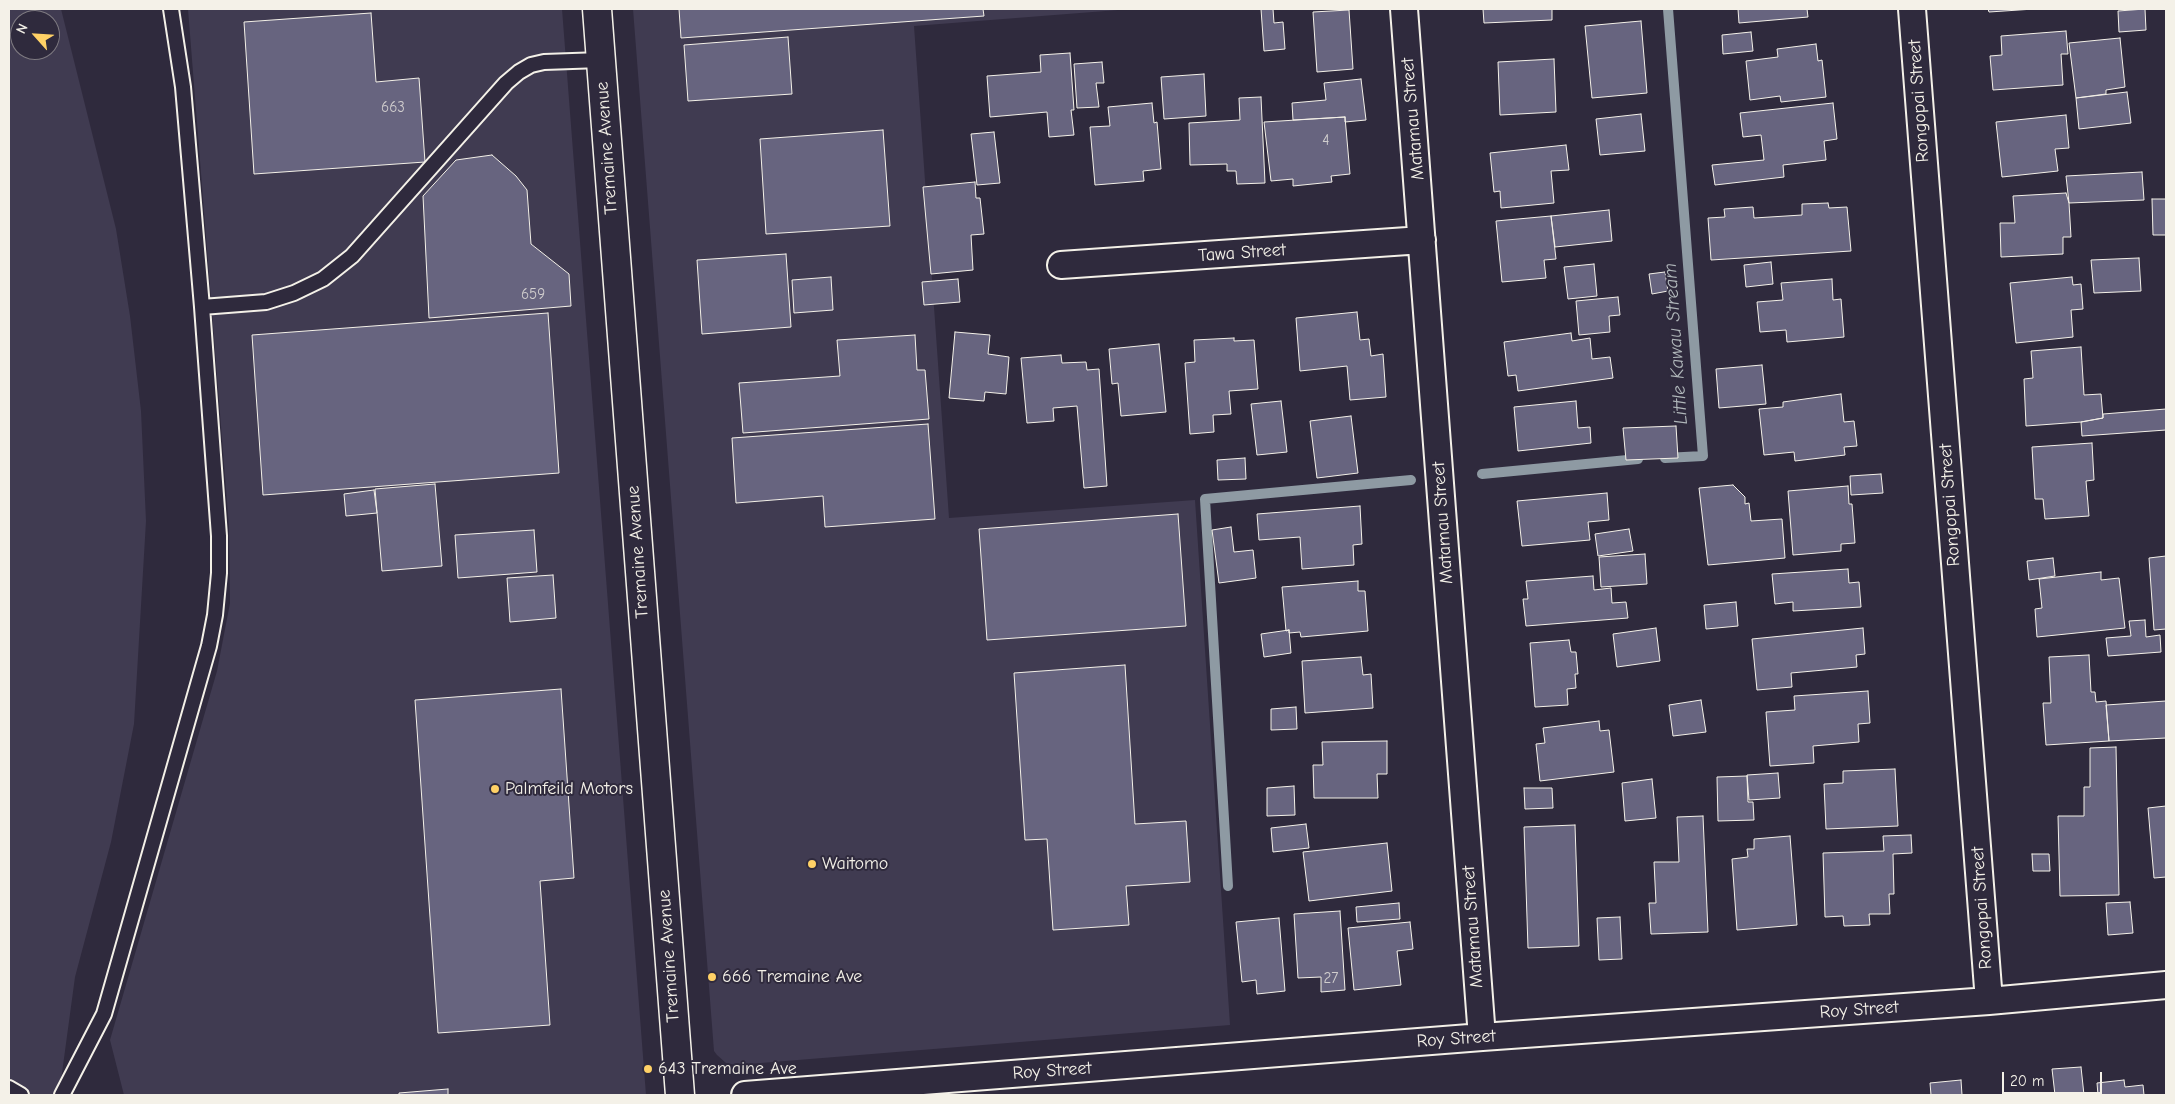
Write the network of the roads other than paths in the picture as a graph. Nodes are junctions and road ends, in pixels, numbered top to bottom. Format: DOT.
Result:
graph roads {
  1 [pos="171,9"];
  2 [pos="597,9"];
  3 [pos="1404,9"];
  4 [pos="1912,9"];
  5 [pos="600,60"];
  6 [pos="1422,240"];
  7 [pos="1061,265"];
  8 [pos="202,307"];
  9 [pos="2166,985"];
  10 [pos="1989,1001"];
  11 [pos="1482,1037"];
  12 [pos="9,1088"];
  13 [pos="21,1095"];
  14 [pos="62,1095"];
  15 [pos="680,1095"];
  16 [pos="745,1095"];
  1 -- 8 [label="lane"];
  2 -- 5 [label="main road, Tremaine Avenue"];
  3 -- 6 [label="street, Matamau Street"];
  4 -- 10 [label="street, Rongopai Street"];
  5 -- 8 [label="lane"];
  5 -- 15 [label="main road, Tremaine Avenue"];
  6 -- 7 [label="street, Tawa Street"];
  6 -- 11 [label="street, Matamau Street"];
  8 -- 14 [label="lane"];
  9 -- 10 [label="street, Roy Street"];
  10 -- 11 [label="street, Roy Street"];
  11 -- 16 [label="street, Roy Street"];
  12 -- 13 [label="lane"];
}
